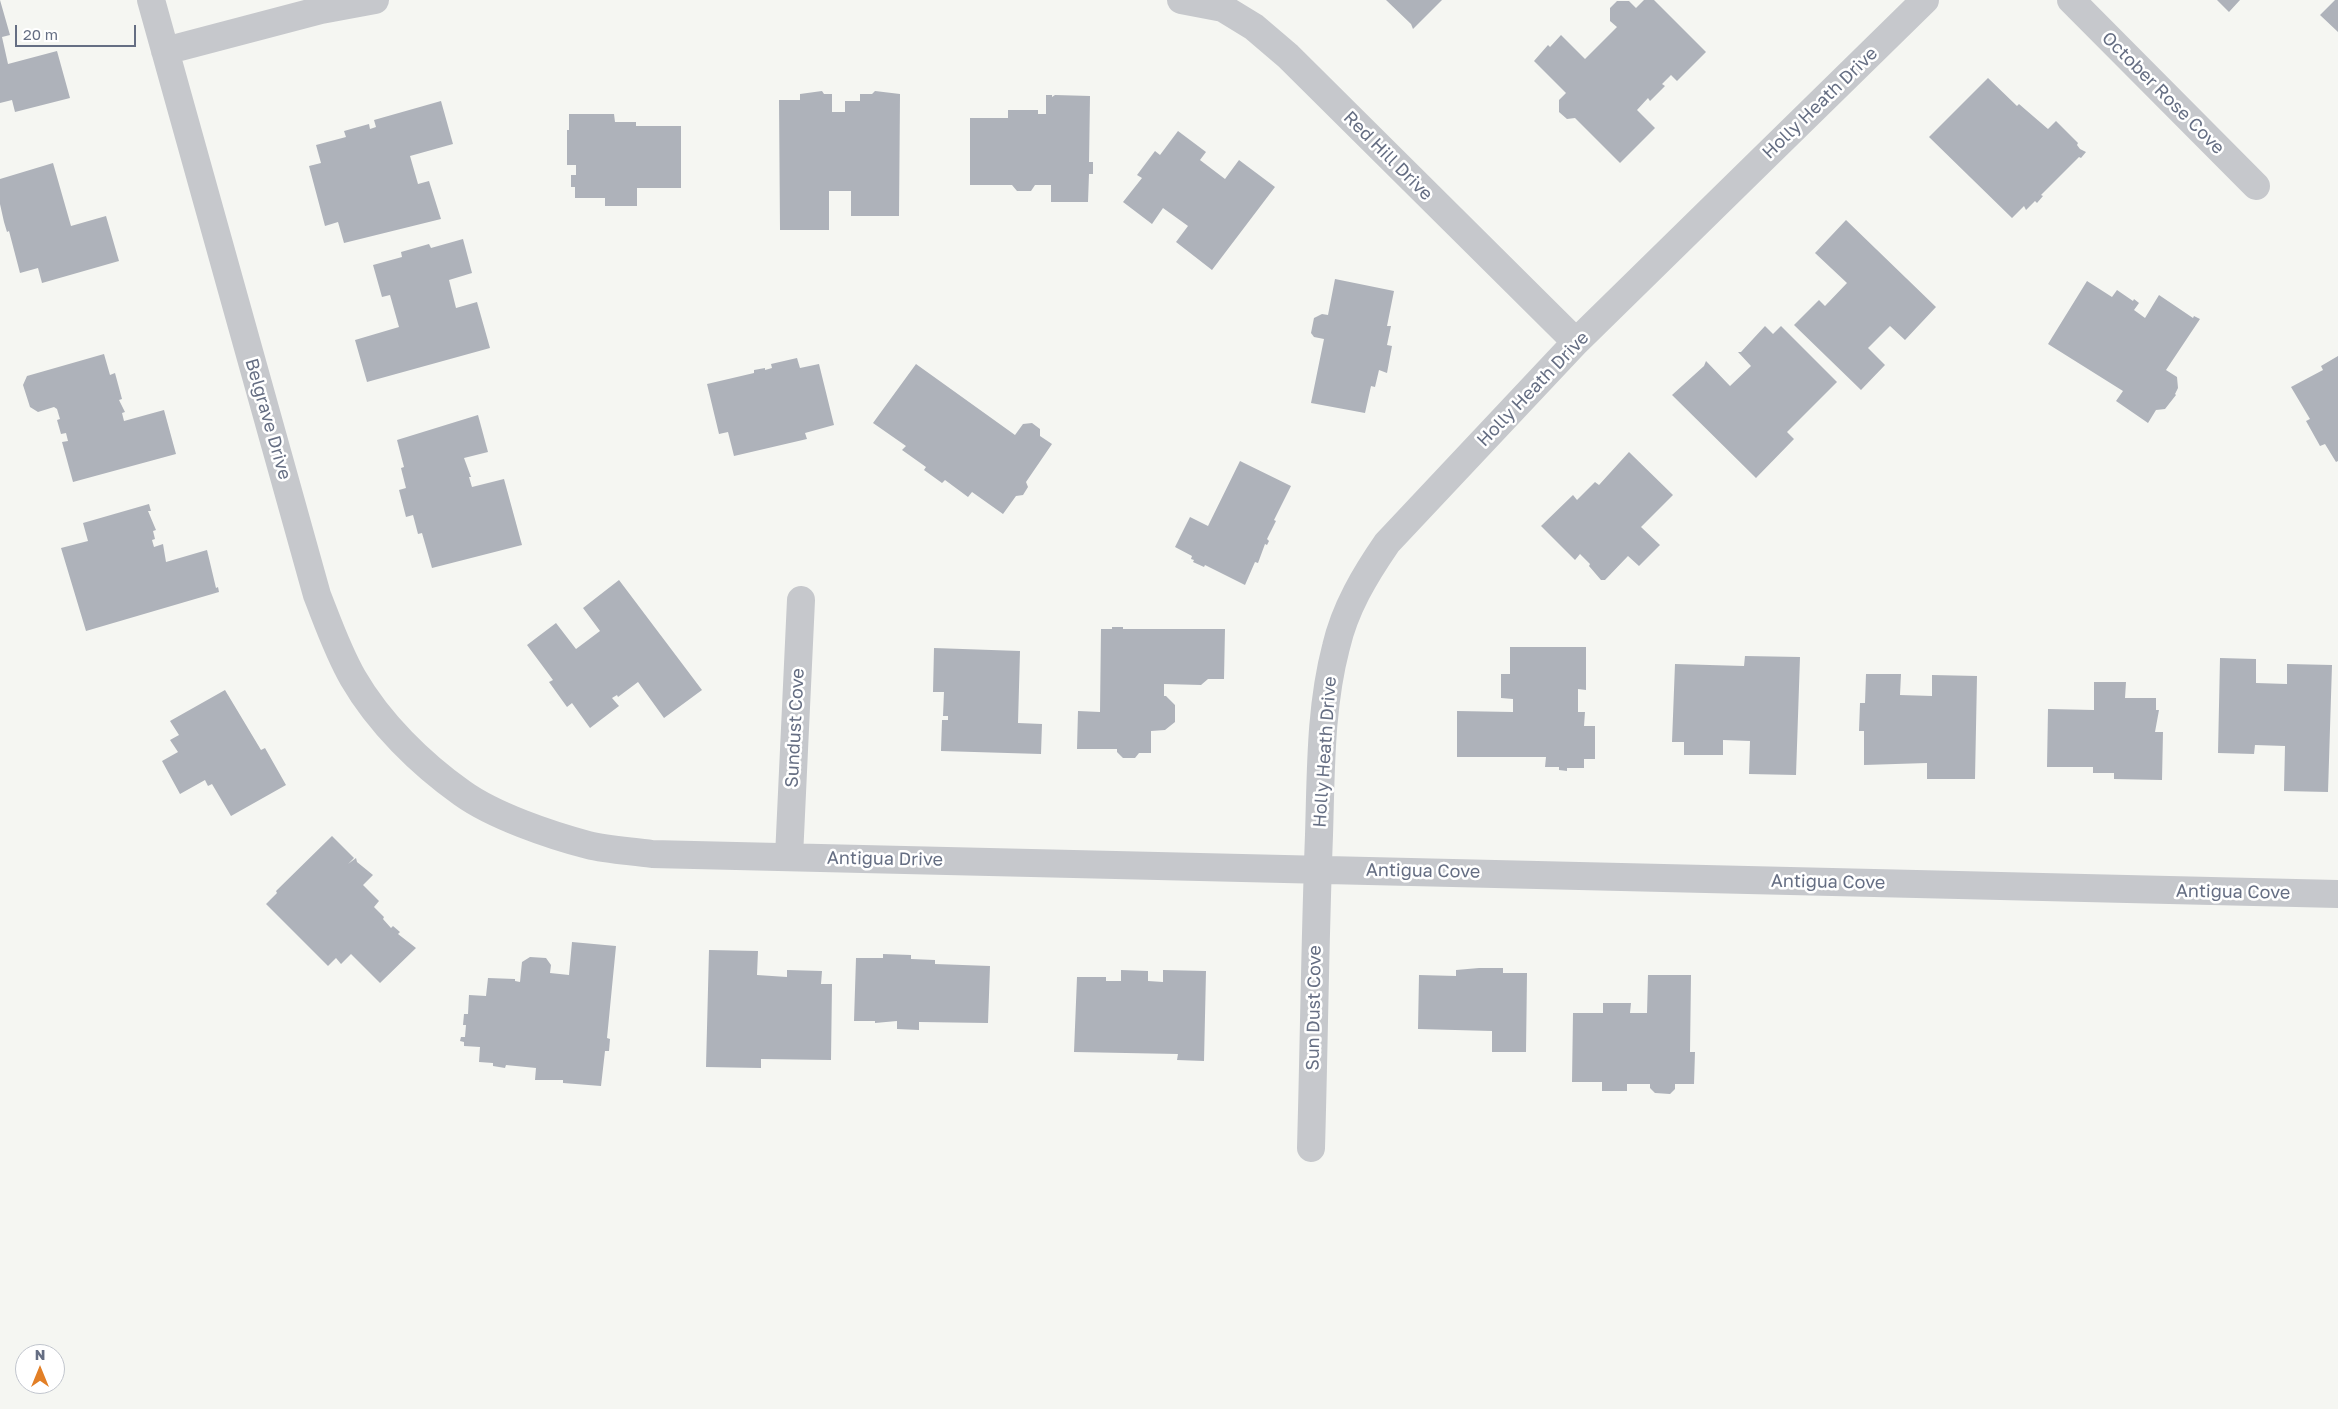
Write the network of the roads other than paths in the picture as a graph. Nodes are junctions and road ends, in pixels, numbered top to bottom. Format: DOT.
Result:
graph roads {
  1 [pos="151,0"];
  2 [pos="375,0"];
  3 [pos="1181,0"];
  4 [pos="1925,0"];
  5 [pos="2070,0"];
  6 [pos="166,51"];
  7 [pos="2256,186"];
  8 [pos="1576,342"];
  9 [pos="801,600"];
  10 [pos="463,794"];
  11 [pos="789,857"];
  12 [pos="1318,869"];
  13 [pos="2338,894"];
  14 [pos="1311,1148"];
  1 -- 6 [label="street, Belgrave Drive"];
  2 -- 6 [label="street"];
  3 -- 8 [label="street, Red Hill Drive"];
  4 -- 8 [label="street, Holly Heath Drive"];
  5 -- 7 [label="street, October Rose Cove"];
  6 -- 10 [label="street, Belgrave Drive"];
  8 -- 12 [label="street, Holly Heath Drive"];
  9 -- 11 [label="street, Sundust Cove"];
  10 -- 11 [label="street, Antigua Drive"];
  11 -- 12 [label="street, Antigua Drive"];
  12 -- 13 [label="street, Antigua Cove"];
  12 -- 14 [label="street, Sun Dust Cove"];
}
